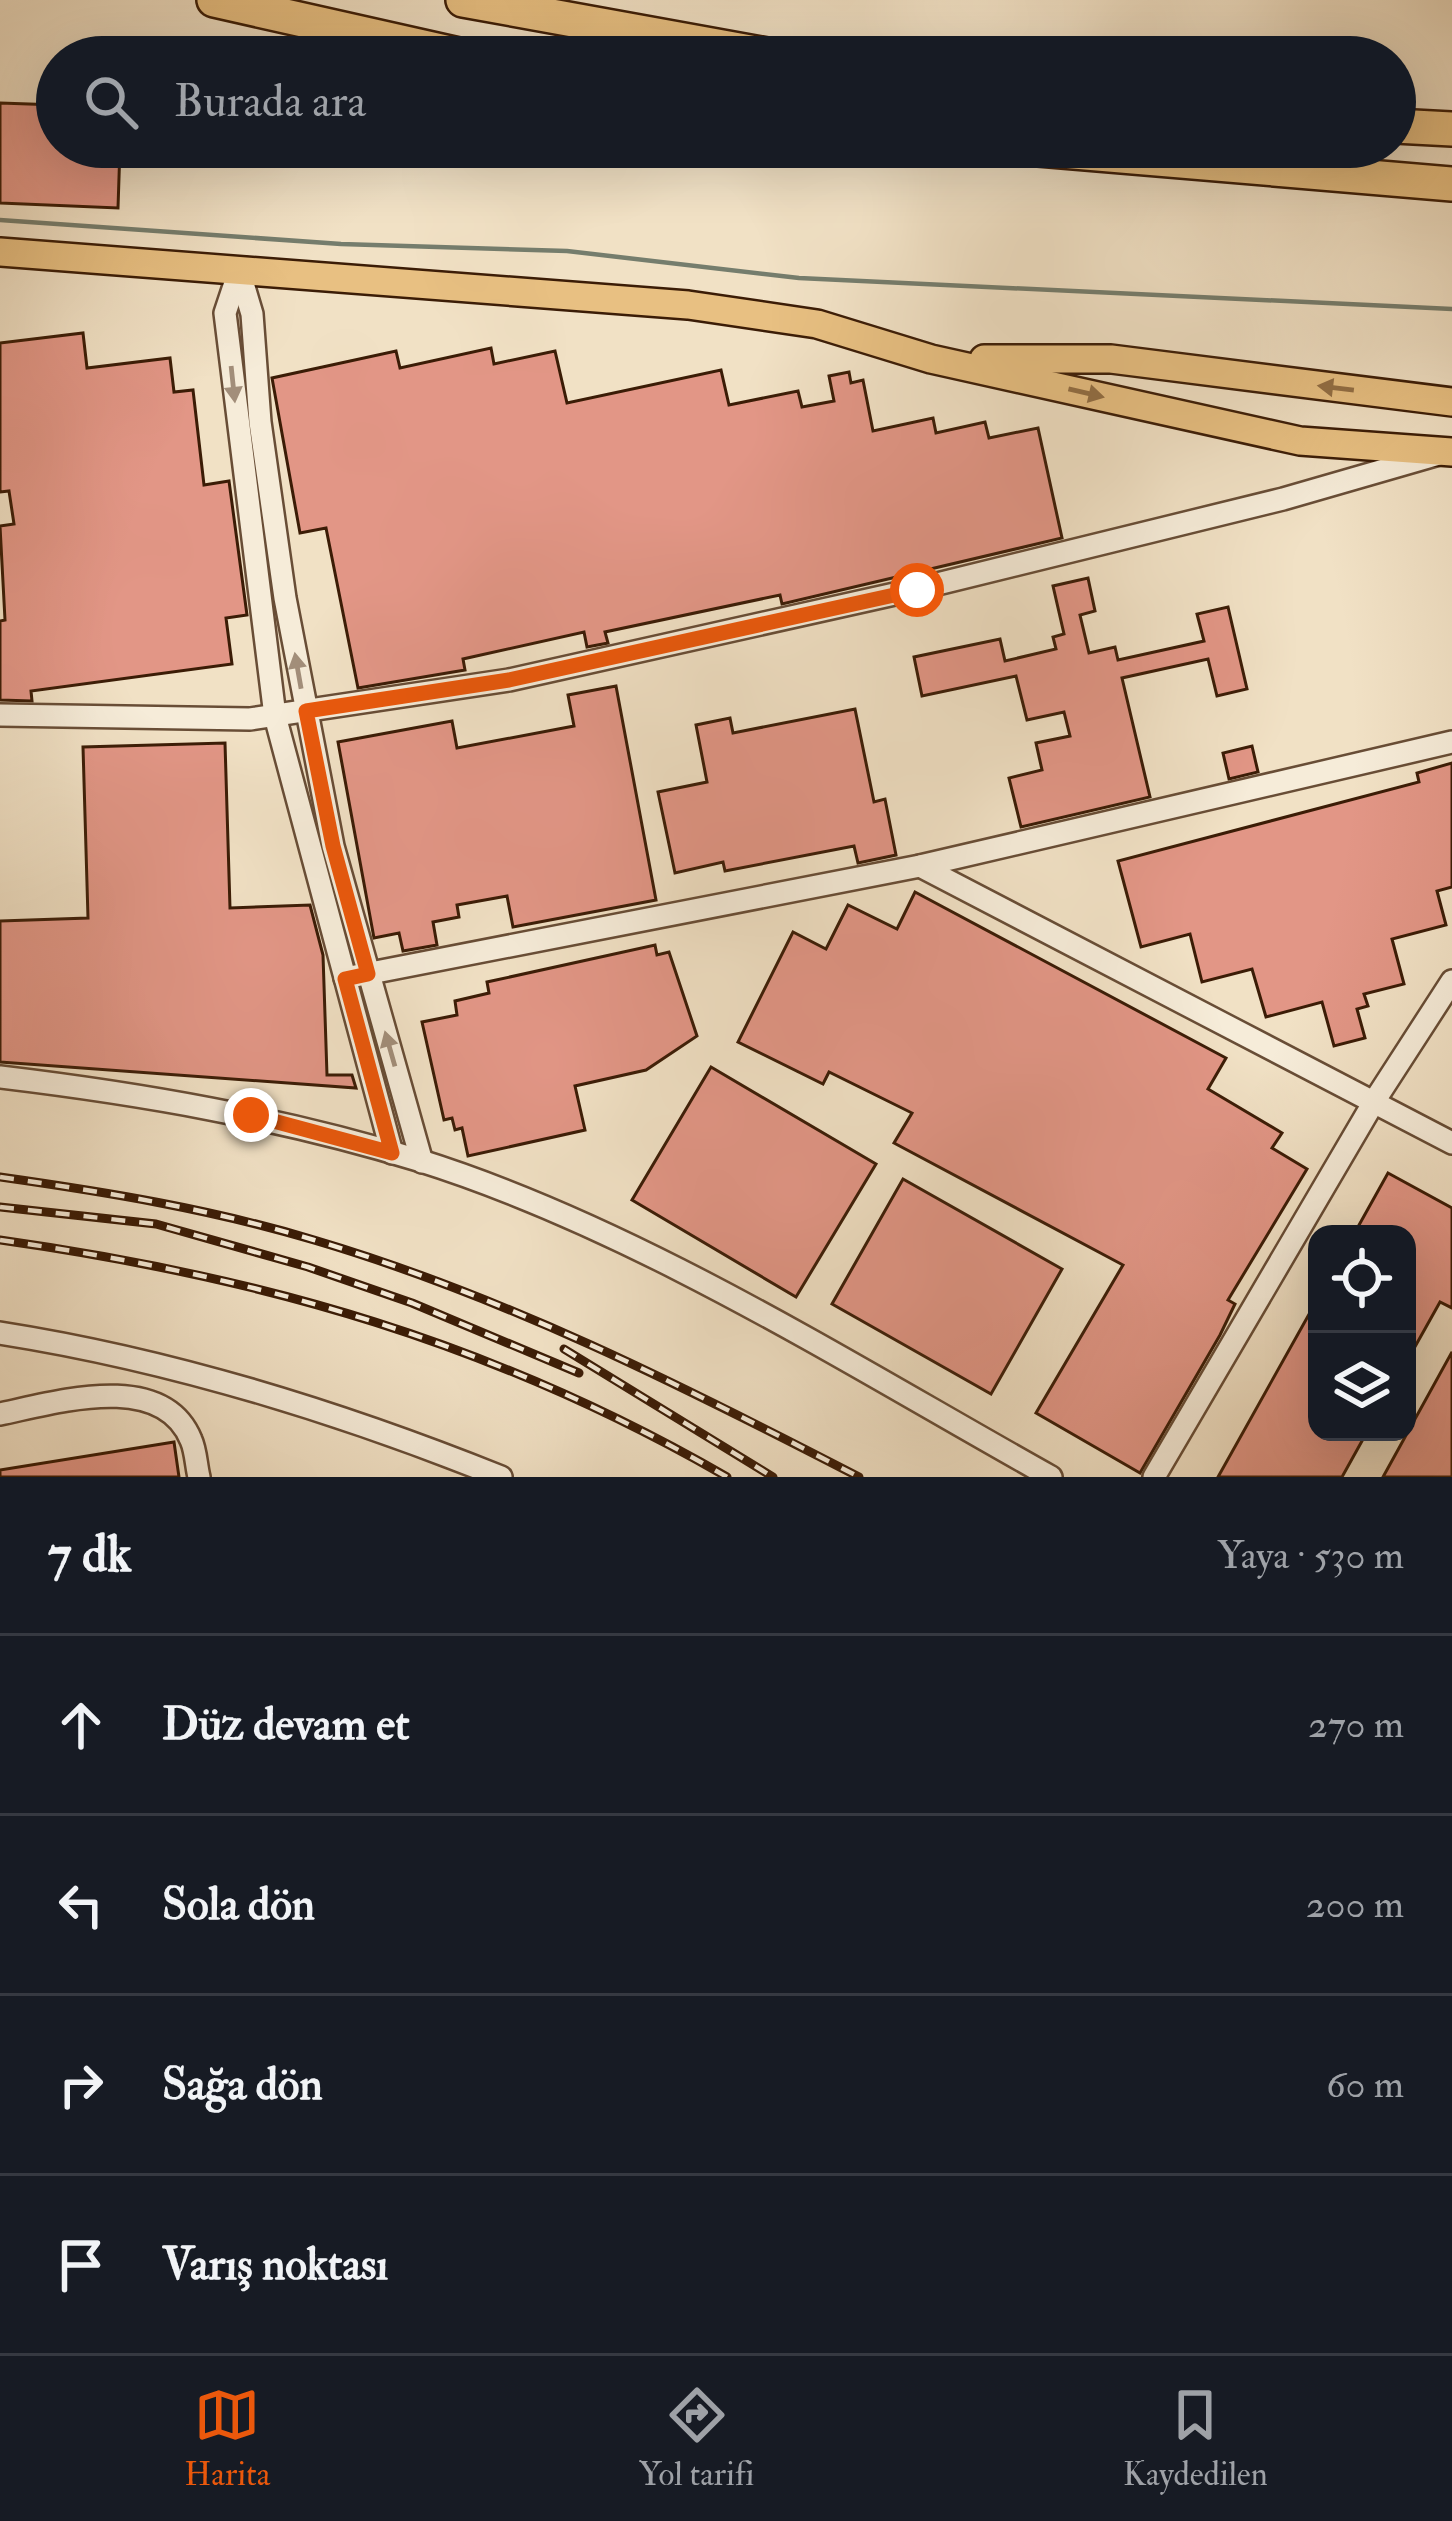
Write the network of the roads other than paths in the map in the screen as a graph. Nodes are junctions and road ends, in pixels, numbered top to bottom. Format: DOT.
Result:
graph roads {
  1 [pos="214,0"];
  2 [pos="464,0"];
  3 [pos="374,36"];
  4 [pos="662,36"];
  5 [pos="1416,127"];
  6 [pos="1452,129"];
  7 [pos="1262,168"];
  8 [pos="1452,184"];
  9 [pos="0,252"];
  10 [pos="239,270"];
  11 [pos="931,359"];
  12 [pos="1452,402"];
  13 [pos="1449,452"];
  14 [pos="306,711"];
  15 [pos="0,715"];
  16 [pos="275,716"];
  17 [pos="1452,742"];
  18 [pos="920,866"];
  19 [pos="368,974"];
  20 [pos="345,979"];
  21 [pos="1452,981"];
  22 [pos="0,1077"];
  23 [pos="1375,1100"];
  24 [pos="1452,1143"];
  25 [pos="392,1153"];
  26 [pos="422,1162"];
  27 [pos="0,1333"];
  28 [pos="0,1414"];
  29 [pos="199,1477"];
  30 [pos="501,1477"];
  31 [pos="1051,1477"];
  32 [pos="1154,1477"];
  1 -- 3 [label="highway"];
  2 -- 4 [label="highway"];
  5 -- 6 [label="highway"];
  7 -- 8 [label="highway"];
  9 -- 10 [label="main road"];
  10 -- 11 [label="main road"];
  14 -- 10 [label="street, one-way"];
  10 -- 16 [label="street, one-way"];
  12 -- 11 [label="main road, one-way"];
  11 -- 13 [label="main road, one-way"];
  13 -- 14 [label="street"];
  14 -- 16 [label="street"];
  14 -- 19 [label="street"];
  15 -- 16 [label="street"];
  16 -- 20 [label="street"];
  17 -- 18 [label="street"];
  18 -- 19 [label="street"];
  18 -- 23 [label="street"];
  19 -- 20 [label="street"];
  26 -- 19 [label="street, one-way"];
  20 -- 25 [label="street"];
  21 -- 23 [label="street"];
  22 -- 25 [label="street"];
  23 -- 24 [label="street"];
  23 -- 32 [label="street"];
  25 -- 26 [label="street"];
  26 -- 31 [label="street"];
  27 -- 30 [label="street"];
  28 -- 29 [label="street"];
}
